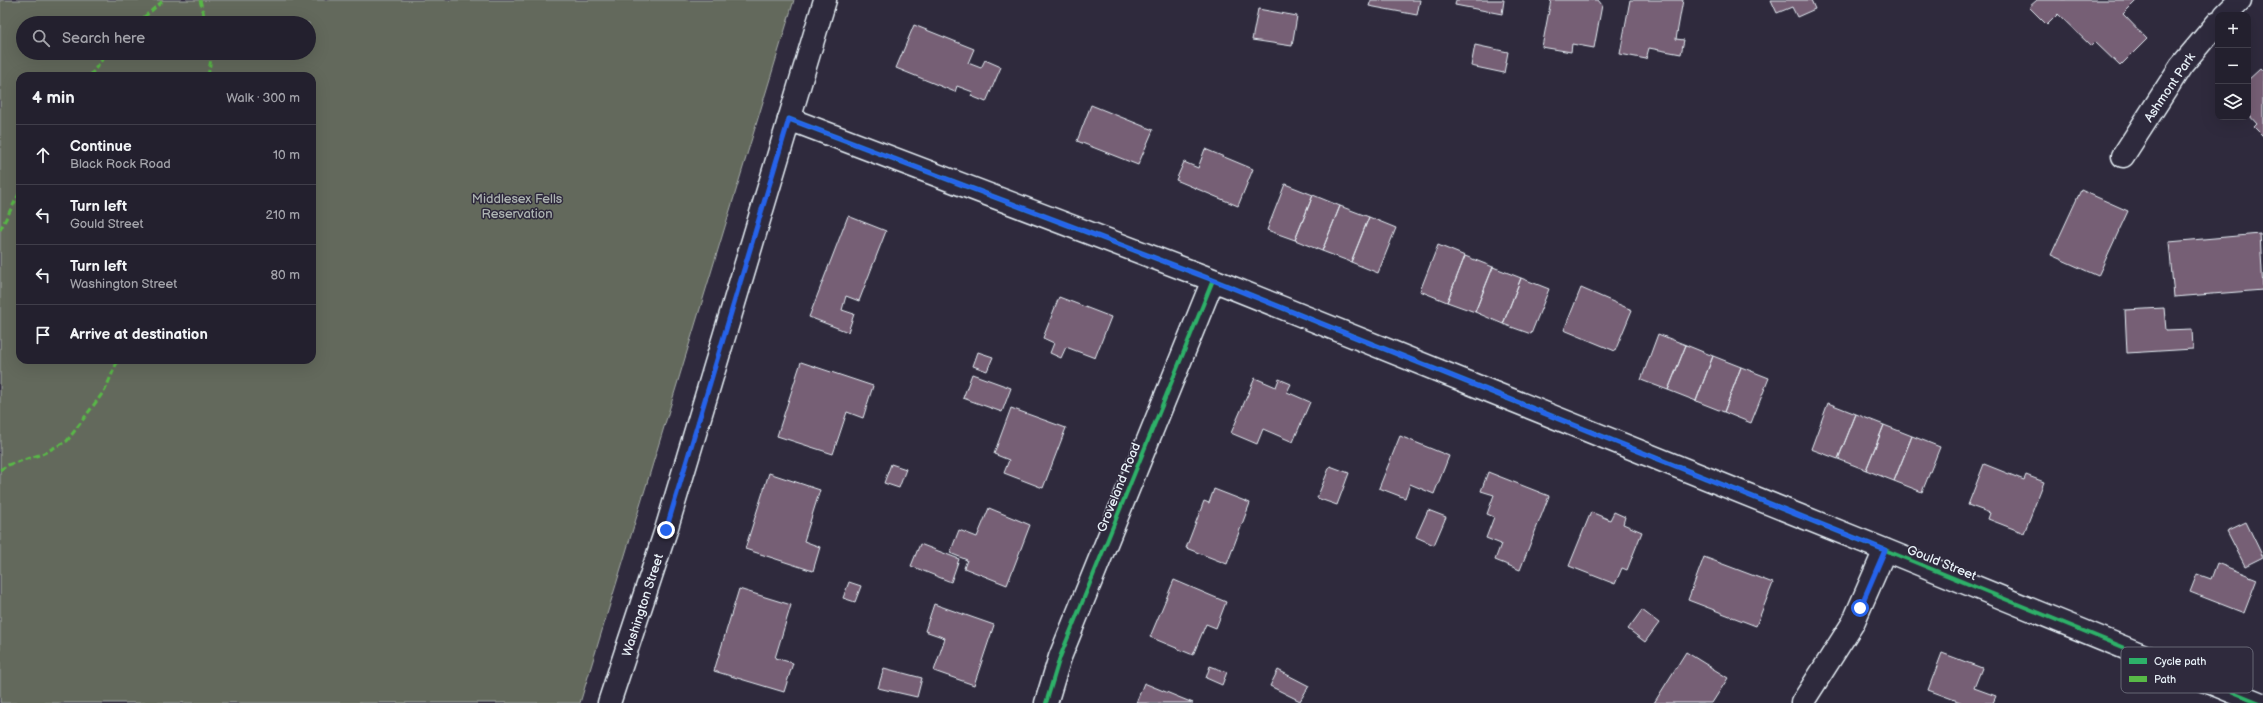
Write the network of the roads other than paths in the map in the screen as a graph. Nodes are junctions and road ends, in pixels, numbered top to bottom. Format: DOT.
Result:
graph roads {
  1 [pos="825,0"];
  2 [pos="2240,0"];
  3 [pos="2228,12"];
  4 [pos="2215,26"];
  5 [pos="789,119"];
  6 [pos="2123,156"];
  7 [pos="1213,280"];
  8 [pos="1885,550"];
  9 [pos="2123,647"];
  10 [pos="2235,693"];
  11 [pos="610,703"];
  12 [pos="1046,703"];
  13 [pos="1802,703"];
  14 [pos="2260,703"];
  1 -- 5 [label="street, Washington Street"];
  2 -- 3 [label="street"];
  4 -- 6 [label="street, Ashmont Park"];
  5 -- 7 [label="street, Gould Street"];
  5 -- 11 [label="street, Washington Street"];
  7 -- 8 [label="street, Gould Street"];
  7 -- 12 [label="street, Groveland Road"];
  8 -- 9 [label="street, Gould Street"];
  8 -- 13 [label="street"];
  10 -- 14 [label="street, Gould Street"];
}
